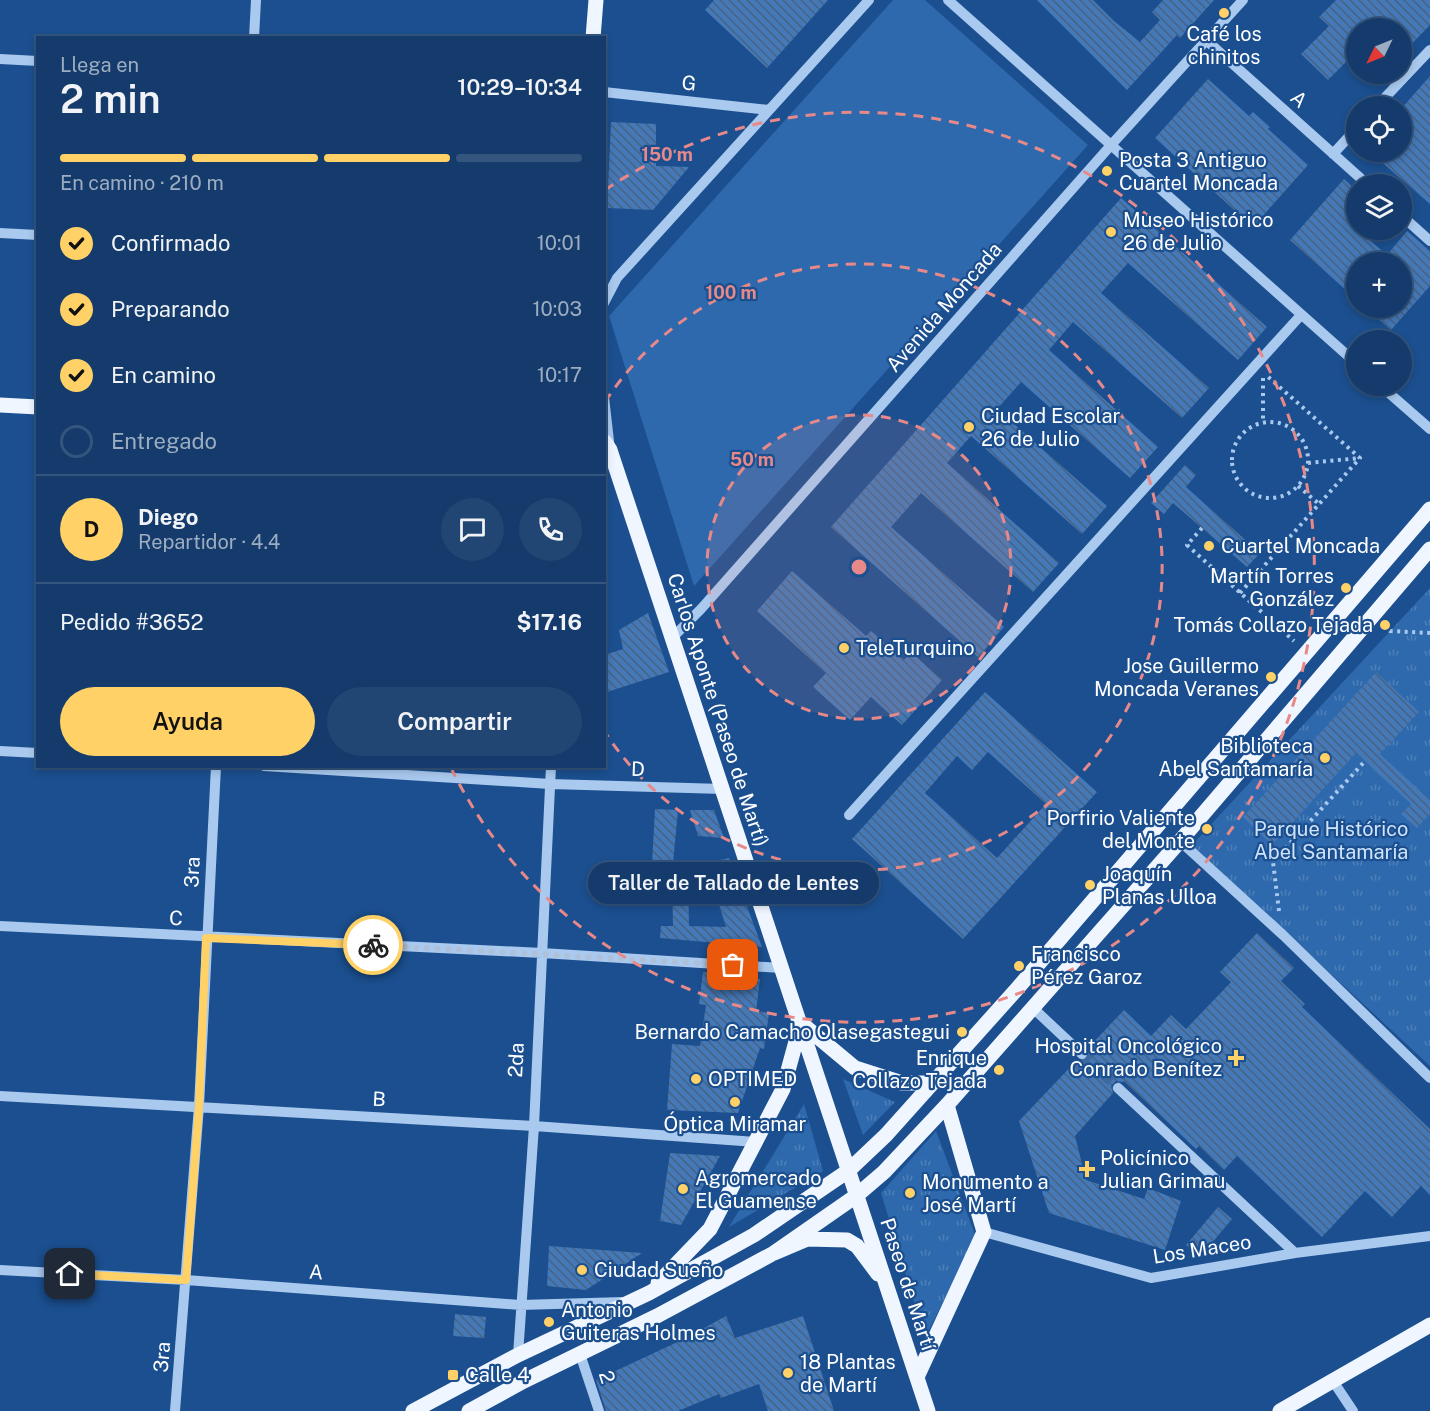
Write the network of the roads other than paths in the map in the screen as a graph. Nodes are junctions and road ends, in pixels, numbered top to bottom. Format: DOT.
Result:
graph roads {
  1 [pos="256,0"];
  2 [pos="596,0"];
  3 [pos="869,0"];
  4 [pos="948,0"];
  5 [pos="1243,0"];
  6 [pos="254,36"];
  7 [pos="593,36"];
  8 [pos="1206,40"];
  9 [pos="1430,50"];
  10 [pos="0,59"];
  11 [pos="36,61"];
  12 [pos="606,92"];
  13 [pos="1386,96"];
  14 [pos="770,110"];
  15 [pos="1346,140"];
  16 [pos="1112,144"];
  17 [pos="1333,154"];
  18 [pos="1356,174"];
  19 [pos="1412,225"];
  20 [pos="0,233"];
  21 [pos="36,234"];
  22 [pos="1430,241"];
  23 [pos="606,275"];
  24 [pos="617,278"];
  25 [pos="606,299"];
  26 [pos="1301,315"];
  27 [pos="1346,354"];
  28 [pos="1394,396"];
  29 [pos="0,405"];
  30 [pos="36,407"];
  31 [pos="1428,423"];
  32 [pos="606,447"];
  33 [pos="1430,509"];
  34 [pos="1430,549"];
  35 [pos="672,638"];
  36 [pos="0,751"];
  37 [pos="36,753"];
  38 [pos="216,768"];
  39 [pos="296,768"];
  40 [pos="551,768"];
  41 [pos="550,784"];
  42 [pos="723,789"];
  43 [pos="849,815"];
  44 [pos="1180,841"];
  45 [pos="0,926"];
  46 [pos="206,938"];
  47 [pos="542,953"];
  48 [pos="781,968"];
  49 [pos="1033,1008"];
  50 [pos="801,1023"];
  51 [pos="1082,1054"];
  52 [pos="1430,1078"];
  53 [pos="931,1083"];
  54 [pos="1118,1088"];
  55 [pos="0,1096"];
  56 [pos="947,1104"];
  57 [pos="199,1106"];
  58 [pos="534,1126"];
  59 [pos="756,1142"];
  60 [pos="848,1171"];
  61 [pos="856,1196"];
  62 [pos="984,1232"];
  63 [pos="1430,1236"];
  64 [pos="774,1252"];
  65 [pos="1295,1252"];
  66 [pos="0,1270"];
  67 [pos="186,1280"];
  68 [pos="886,1286"];
  69 [pos="648,1293"];
  70 [pos="630,1302"];
  71 [pos="520,1305"];
  72 [pos="1430,1325"];
  73 [pos="518,1354"];
  74 [pos="580,1354"];
  75 [pos="917,1377"];
  76 [pos="1333,1381"];
  77 [pos="175,1411"];
  78 [pos="413,1411"];
  79 [pos="469,1411"];
  80 [pos="599,1411"];
  81 [pos="928,1411"];
  82 [pos="1280,1411"];
  83 [pos="1353,1411"];
  1 -- 6 [label="street"];
  2 -- 7 [label="main road"];
  3 -- 14 [label="street"];
  4 -- 16 [label="street"];
  5 -- 8 [label="street, Avenida Moncada"];
  8 -- 16 [label="street, Avenida Moncada"];
  8 -- 17 [label="street, A"];
  9 -- 13 [label="street"];
  10 -- 11 [label="street"];
  12 -- 14 [label="street, G"];
  14 -- 24 [label="street"];
  15 -- 17 [label="street"];
  16 -- 26 [label="street"];
  16 -- 35 [label="street, Avenida Moncada"];
  17 -- 18 [label="street, A"];
  19 -- 22 [label="street"];
  20 -- 21 [label="street"];
  23 -- 24 [label="street"];
  24 -- 25 [label="street"];
  26 -- 27 [label="street"];
  26 -- 43 [label="street"];
  28 -- 31 [label="street"];
  29 -- 30 [label="main road"];
  32 -- 35 [label="main road, Carlos Aponte (Paseo de Martí)"];
  33 -- 53 [label="main road"];
  34 -- 44 [label="main road"];
  35 -- 42 [label="main road, Carlos Aponte (Paseo de Martí)"];
  36 -- 37 [label="street"];
  38 -- 46 [label="street, 3ra"];
  39 -- 41 [label="street, D"];
  40 -- 41 [label="street, 2da"];
  41 -- 42 [label="street, D"];
  41 -- 47 [label="street, 2da"];
  42 -- 48 [label="main road, Carlos Aponte (Paseo de Martí)"];
  44 -- 49 [label="main road"];
  44 -- 52 [label="street"];
  45 -- 46 [label="street, C"];
  46 -- 47 [label="street, C"];
  46 -- 57 [label="street, 3ra"];
  47 -- 48 [label="street, C"];
  47 -- 58 [label="street, 2da"];
  48 -- 50 [label="main road, Carlos Aponte (Paseo de Martí)"];
  49 -- 51 [label="street"];
  49 -- 56 [label="main road"];
  50 -- 53 [label="main road"];
  50 -- 59 [label="main road"];
  50 -- 60 [label="main road, Carlos Aponte (Paseo de Martí)"];
  53 -- 60 [label="main road"];
  54 -- 65 [label="street"];
  55 -- 57 [label="street, B"];
  56 -- 61 [label="main road"];
  56 -- 62 [label="main road"];
  57 -- 58 [label="street, B"];
  57 -- 67 [label="street, 3ra"];
  58 -- 59 [label="street, B"];
  58 -- 71 [label="street, 2da"];
  59 -- 69 [label="main road"];
  60 -- 61 [label="main road, Paseo de Martí"];
  60 -- 69 [label="main road"];
  61 -- 64 [label="main road"];
  61 -- 68 [label="main road, Paseo de Martí"];
  62 -- 65 [label="street, Los Maceo"];
  62 -- 75 [label="main road"];
  63 -- 65 [label="street, Los Maceo"];
  64 -- 68 [label="main road"];
  64 -- 74 [label="main road"];
  66 -- 67 [label="street, A"];
  67 -- 71 [label="street, A"];
  67 -- 77 [label="street, 3ra"];
  68 -- 75 [label="main road, Paseo de Martí"];
  69 -- 70 [label="main road"];
  70 -- 71 [label="street, A"];
  70 -- 73 [label="main road"];
  71 -- 73 [label="street, 2da"];
  72 -- 76 [label="main road"];
  73 -- 78 [label="main road"];
  74 -- 79 [label="main road"];
  74 -- 80 [label="street, 2"];
  75 -- 81 [label="main road, Paseo de Martí"];
  76 -- 82 [label="main road"];
  76 -- 83 [label="street"];
}
